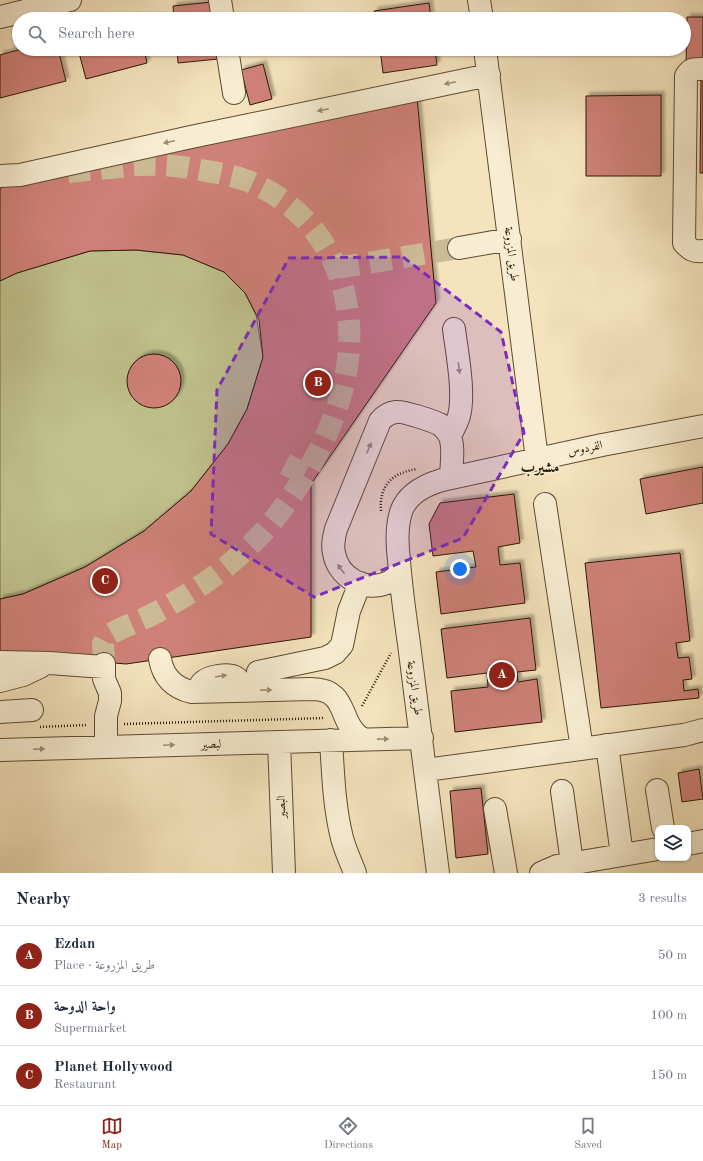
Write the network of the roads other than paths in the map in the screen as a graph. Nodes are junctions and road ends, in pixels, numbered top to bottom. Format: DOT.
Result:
graph roads {
  1 [pos="220,0"];
  2 [pos="479,0"];
  3 [pos="60,1"];
  4 [pos="19,12"];
  5 [pos="222,12"];
  6 [pos="481,12"];
  7 [pos="12,14"];
  8 [pos="0,17"];
  9 [pos="228,56"];
  10 [pos="486,56"];
  11 [pos="703,69"];
  12 [pos="488,75"];
  13 [pos="234,93"];
  14 [pos="48,174"];
  15 [pos="0,176"];
  16 [pos="0,181"];
  17 [pos="510,240"];
  18 [pos="459,248"];
  19 [pos="703,251"];
  20 [pos="454,329"];
  21 [pos="703,426"];
  22 [pos="450,436"];
  23 [pos="537,458"];
  24 [pos="451,478"];
  25 [pos="404,504"];
  26 [pos="545,504"];
  27 [pos="400,574"];
  28 [pos="360,583"];
  29 [pos="160,659"];
  30 [pos="0,662"];
  31 [pos="49,663"];
  32 [pos="258,672"];
  33 [pos="0,680"];
  34 [pos="0,712"];
  35 [pos="35,718"];
  36 [pos="703,730"];
  37 [pos="703,734"];
  38 [pos="422,738"];
  39 [pos="331,740"];
  40 [pos="362,740"];
  41 [pos="279,742"];
  42 [pos="607,745"];
  43 [pos="106,747"];
  44 [pos="582,749"];
  45 [pos="0,750"];
  46 [pos="426,770"];
  47 [pos="657,790"];
  48 [pos="562,791"];
  49 [pos="495,809"];
  50 [pos="663,825"];
  51 [pos="703,841"];
  52 [pos="691,843"];
  53 [pos="655,850"];
  54 [pos="622,855"];
  55 [pos="572,863"];
  56 [pos="546,872"];
  57 [pos="284,873"];
  58 [pos="355,873"];
  59 [pos="438,873"];
  60 [pos="506,873"];
  1 -- 5 [label="street"];
  2 -- 6 [label="street"];
  3 -- 4 [label="street"];
  7 -- 8 [label="street"];
  9 -- 13 [label="street"];
  10 -- 12 [label="street, طريق المزروعة"];
  11 -- 19 [label="street"];
  12 -- 15 [label="street, one-way"];
  12 -- 17 [label="street, طريق المزروعة"];
  14 -- 16 [label="street"];
  17 -- 18 [label="street"];
  17 -- 23 [label="street, طريق المزروعة"];
  20 -- 22 [label="street, one-way"];
  21 -- 23 [label="street, الفردوس"];
  22 -- 24 [label="street"];
  28 -- 22 [label="street, one-way"];
  23 -- 24 [label="street, الفردوس"];
  24 -- 25 [label="street, الفردوس"];
  25 -- 27 [label="street, طريق المزروعة"];
  26 -- 44 [label="street"];
  27 -- 28 [label="street"];
  27 -- 38 [label="street, طريق المزروعة"];
  28 -- 32 [label="street"];
  29 -- 40 [label="street, one-way"];
  30 -- 31 [label="street"];
  31 -- 33 [label="street"];
  31 -- 43 [label="street"];
  34 -- 35 [label="street"];
  36 -- 37 [label="street"];
  36 -- 42 [label="street"];
  40 -- 38 [label="street, لبصير, one-way"];
  38 -- 46 [label="street, طريق المزروعة"];
  39 -- 40 [label="street, لبصير"];
  39 -- 41 [label="street, لبصير"];
  39 -- 58 [label="street"];
  43 -- 41 [label="street, لبصير, one-way"];
  41 -- 57 [label="street, البصير"];
  42 -- 44 [label="street"];
  42 -- 54 [label="street"];
  45 -- 43 [label="street, لبصير, one-way"];
  44 -- 46 [label="street"];
  46 -- 59 [label="street, طريق المزروعة"];
  47 -- 50 [label="street"];
  48 -- 55 [label="street"];
  49 -- 60 [label="street"];
  51 -- 52 [label="street"];
  53 -- 54 [label="street"];
  54 -- 55 [label="street"];
  55 -- 56 [label="street"];
}
